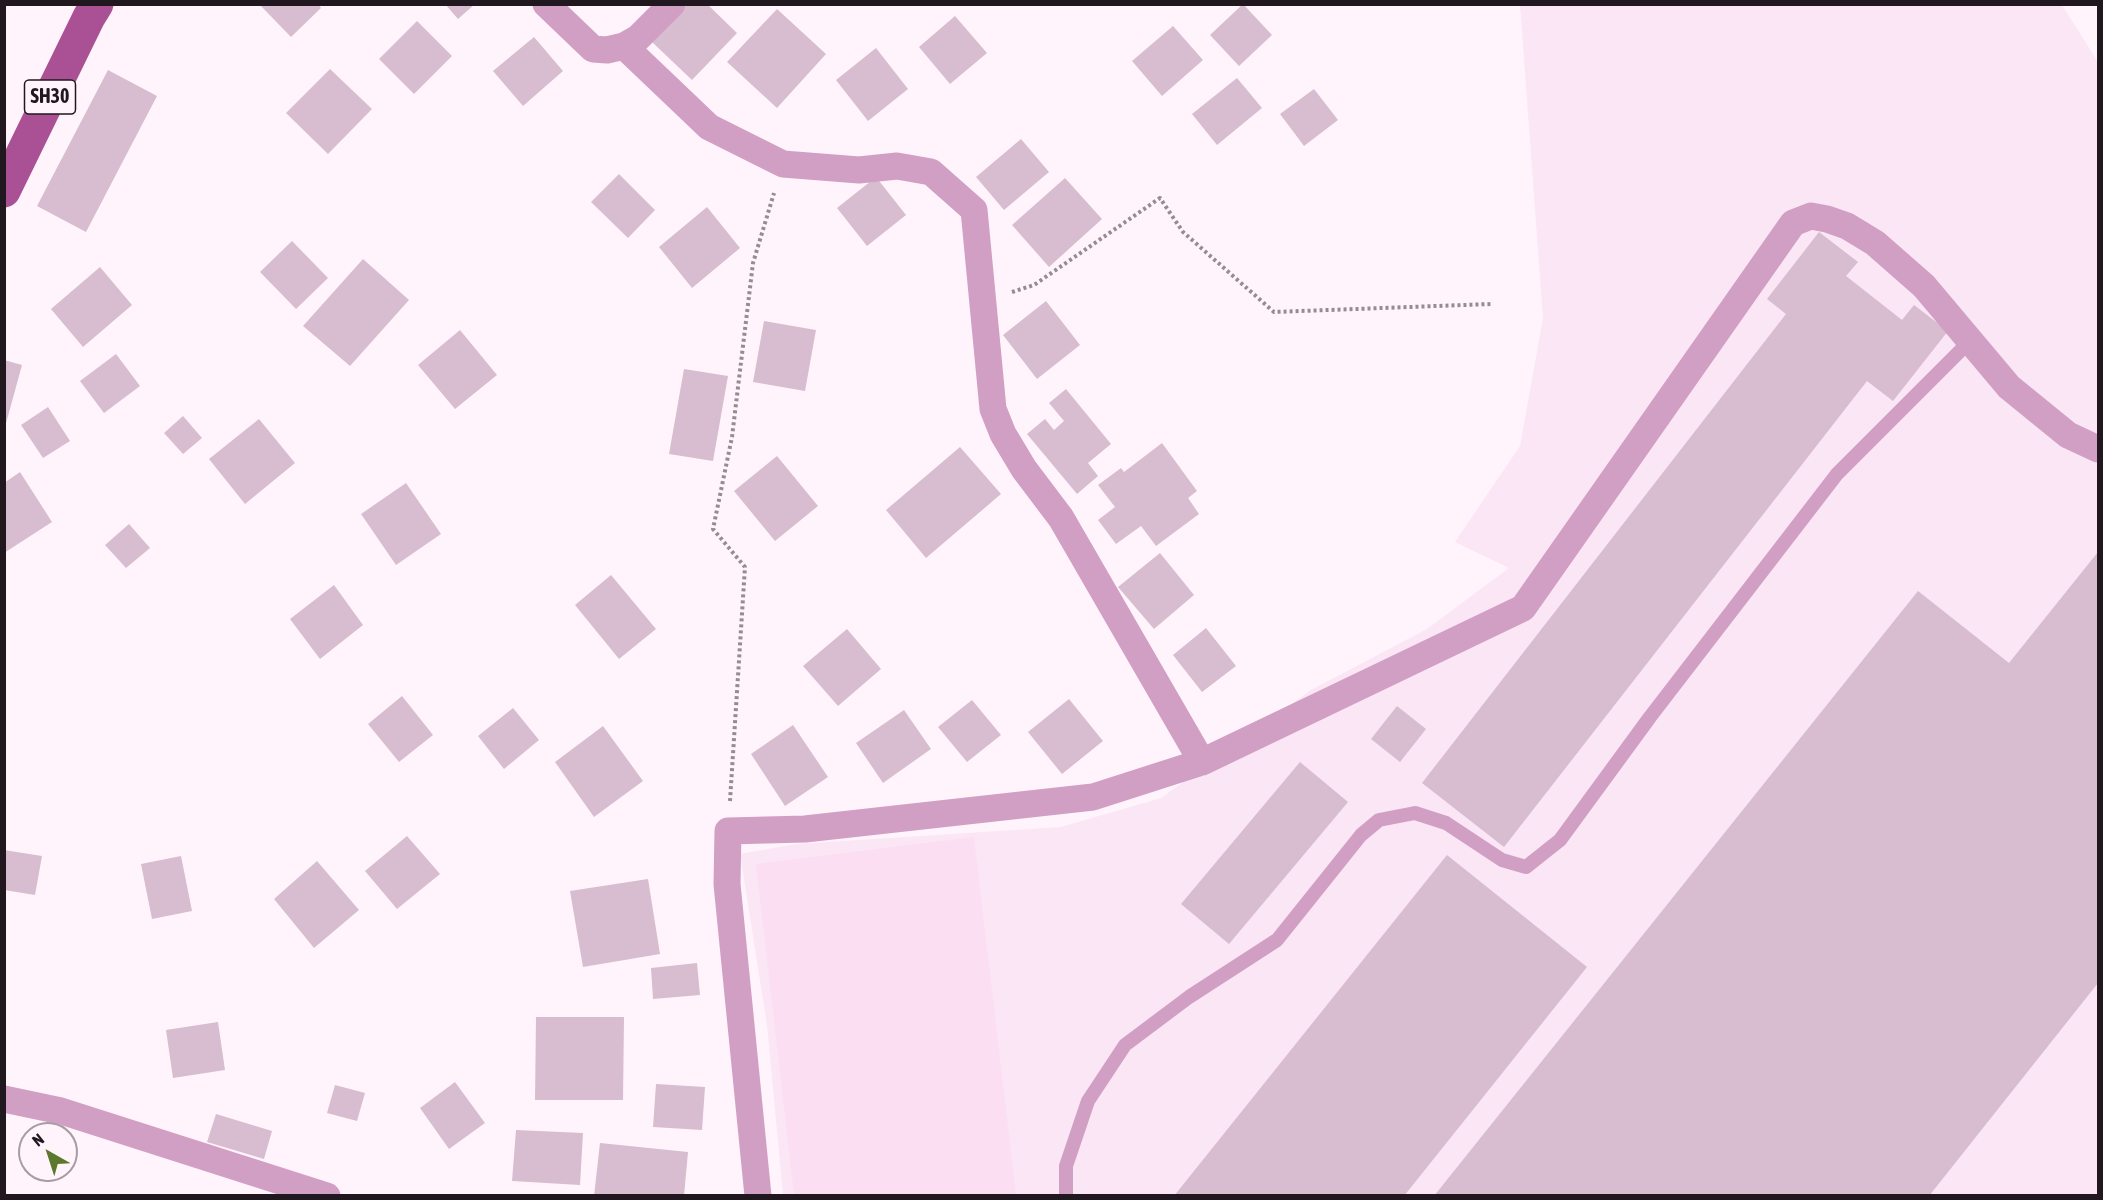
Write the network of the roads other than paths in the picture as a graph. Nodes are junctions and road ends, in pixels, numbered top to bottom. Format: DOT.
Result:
graph roads {
  1 [pos="97,4"];
  2 [pos="546,4"];
  3 [pos="672,4"];
  4 [pos="624,46"];
  5 [pos="4,191"];
  6 [pos="1971,340"];
  7 [pos="2098,448"];
  8 [pos="1202,762"];
  9 [pos="4,1099"];
  10 [pos="327,1196"];
  11 [pos="758,1196"];
  12 [pos="1066,1196"];
  1 -- 5 [label="main road, SH30"];
  2 -- 4 [label="street"];
  3 -- 4 [label="street"];
  4 -- 8 [label="street"];
  6 -- 7 [label="street"];
  6 -- 8 [label="street"];
  6 -- 12 [label="lane"];
  8 -- 11 [label="street"];
  9 -- 10 [label="street"];
}
